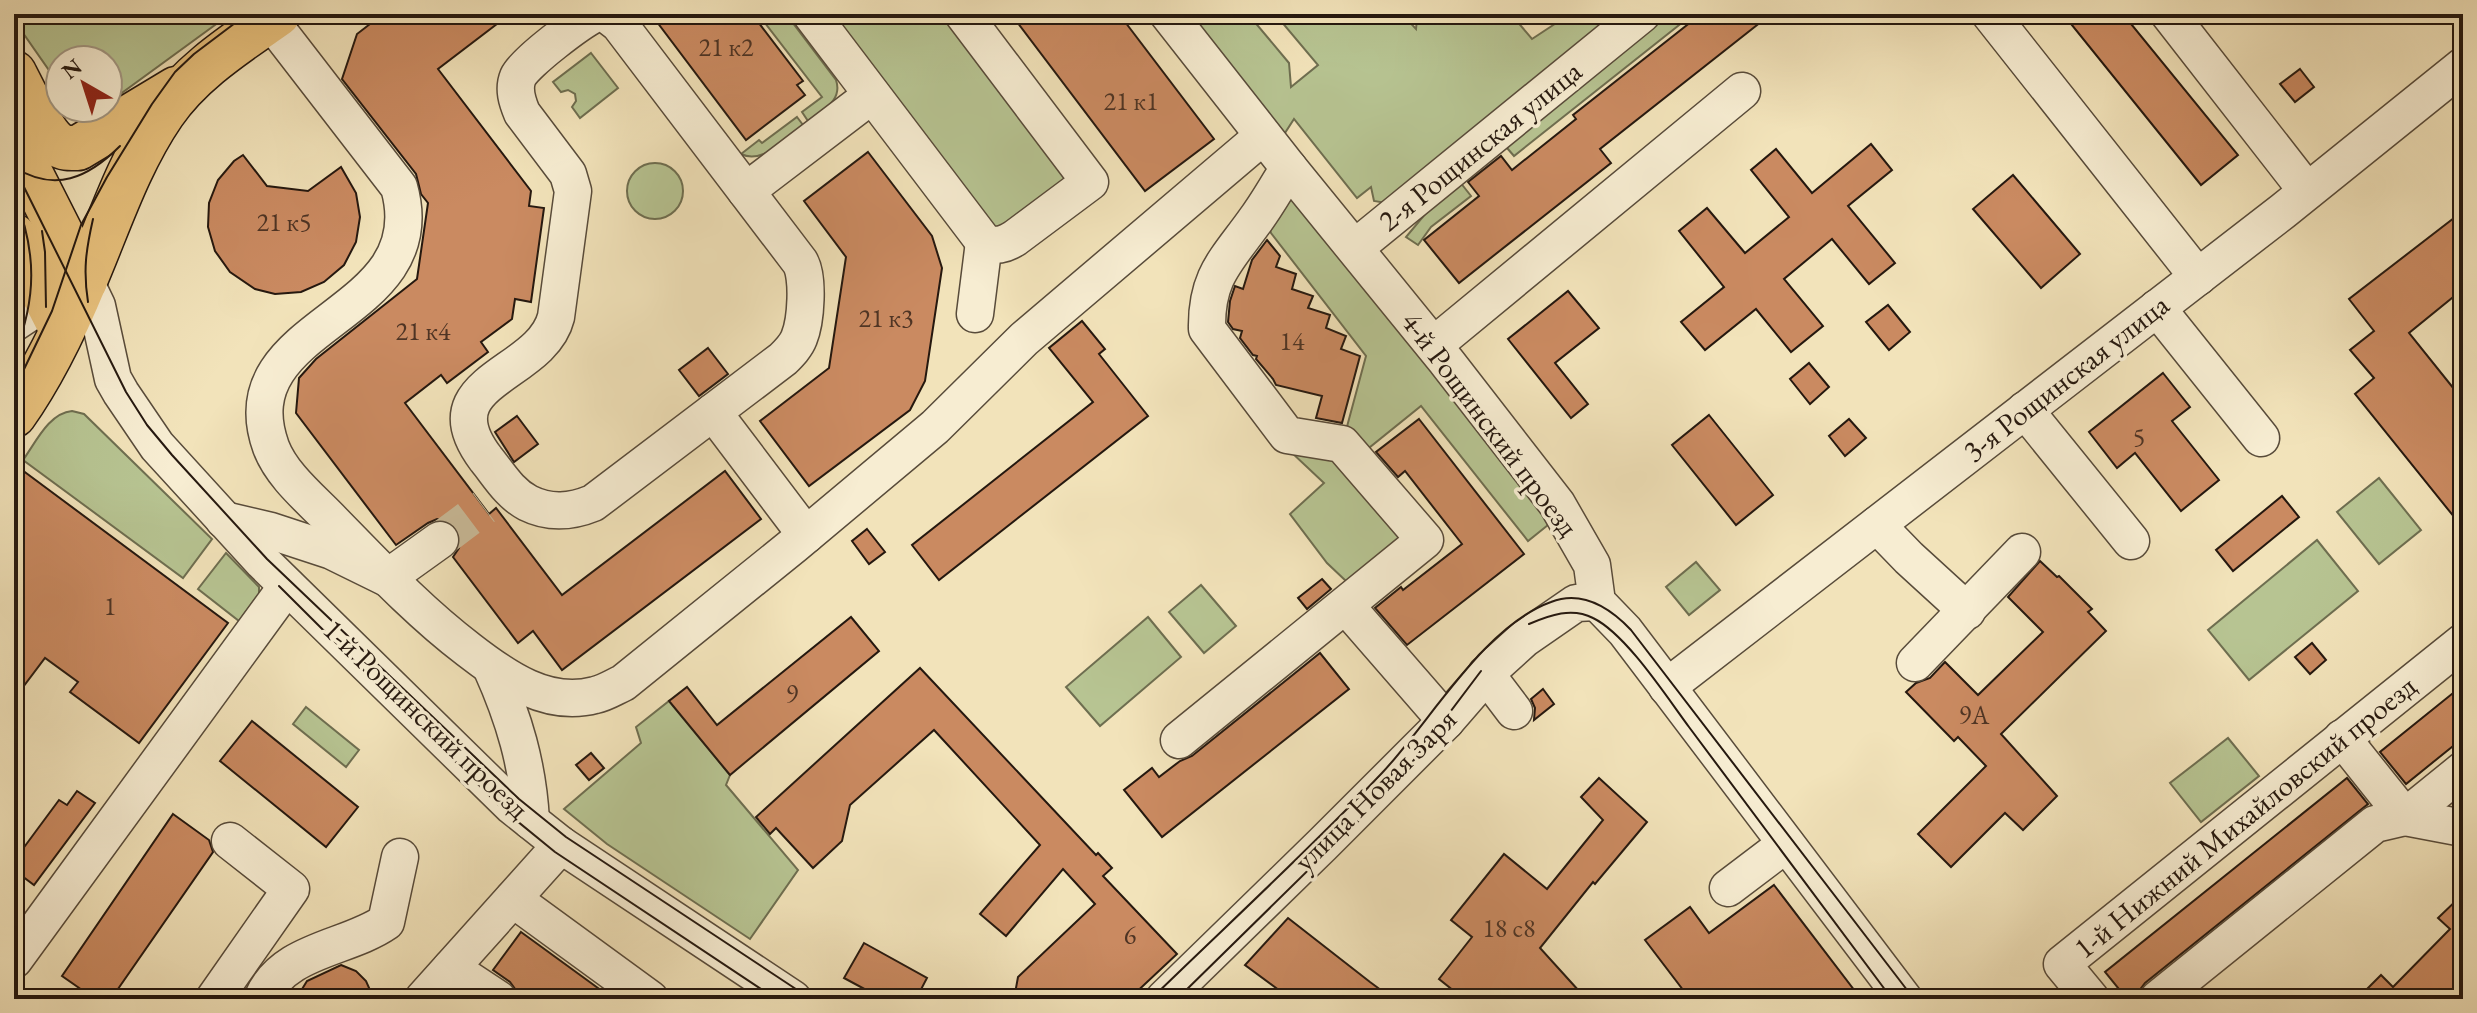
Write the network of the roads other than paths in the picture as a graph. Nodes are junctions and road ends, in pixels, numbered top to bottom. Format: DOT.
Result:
graph roads {
  1 [pos="593,14"];
  2 [pos="606,14"];
  3 [pos="811,14"];
  4 [pos="963,14"];
  5 [pos="1168,14"];
  6 [pos="1642,14"];
  7 [pos="1990,14"];
  8 [pos="2169,14"];
  9 [pos="274,17"];
  10 [pos="2463,66"];
  11 [pos="14,73"];
  12 [pos="195,77"];
  13 [pos="1742,91"];
  14 [pos="872,95"];
  15 [pos="1263,136"];
  16 [pos="14,141"];
  17 [pos="1289,168"];
  18 [pos="746,191"];
  19 [pos="2307,191"];
  20 [pos="14,238"];
  21 [pos="984,242"];
  22 [pos="1356,247"];
  23 [pos="2198,277"];
  24 [pos="85,281"];
  25 [pos="2157,308"];
  26 [pos="975,314"];
  27 [pos="41,318"];
  28 [pos="1434,345"];
  29 [pos="113,379"];
  30 [pos="2025,410"];
  31 [pos="713,412"];
  32 [pos="14,415"];
  33 [pos="2261,438"];
  34 [pos="224,520"];
  35 [pos="1877,525"];
  36 [pos="806,535"];
  37 [pos="440,540"];
  38 [pos="2131,541"];
  39 [pos="2022,552"];
  40 [pos="387,578"];
  41 [pos="287,586"];
  42 [pos="1597,602"];
  43 [pos="1346,606"];
  44 [pos="1967,611"];
  45 [pos="2463,642"];
  46 [pos="1915,663"];
  47 [pos="491,667"];
  48 [pos="1486,674"];
  49 [pos="1667,687"];
  50 [pos="1514,711"];
  51 [pos="1446,721"];
  52 [pos="2342,738"];
  53 [pos="1179,740"];
  54 [pos="2463,770"];
  55 [pos="2405,817"];
  56 [pos="531,821"];
  57 [pos="2463,828"];
  58 [pos="230,841"];
  59 [pos="1786,844"];
  60 [pos="561,845"];
  61 [pos="400,857"];
  62 [pos="1728,888"];
  63 [pos="513,899"];
  64 [pos="14,960"];
  65 [pos="451,968"];
  66 [pos="751,988"];
  67 [pos="485,995"];
  68 [pos="214,999"];
  69 [pos="262,999"];
  70 [pos="423,999"];
  71 [pos="650,999"];
  72 [pos="793,999"];
  73 [pos="1164,999"];
  74 [pos="1904,999"];
  75 [pos="2091,999"];
  76 [pos="2158,999"];
  1 -- 31 [label="street"];
  2 -- 18 [label="street"];
  3 -- 14 [label="street"];
  4 -- 21 [label="street"];
  5 -- 15 [label="street, 4-й Рощинский проезд"];
  6 -- 22 [label="street, 2-я Рощинская улица"];
  7 -- 23 [label="street"];
  8 -- 19 [label="street"];
  9 -- 12 [label="main road"];
  9 -- 40 [label="street"];
  10 -- 19 [label="street, 3-я Рощинская улица"];
  11 -- 12 [label="main road"];
  12 -- 24 [label="main road"];
  13 -- 28 [label="street"];
  14 -- 18 [label="street"];
  14 -- 21 [label="street"];
  15 -- 17 [label="street, 4-й Рощинский проезд"];
  15 -- 36 [label="street"];
  16 -- 24 [label="main road"];
  17 -- 22 [label="street, 4-й Рощинский проезд"];
  17 -- 43 [label="street"];
  18 -- 31 [label="street"];
  19 -- 23 [label="street, 3-я Рощинская улица"];
  20 -- 27 [label="main road"];
  21 -- 26 [label="street"];
  22 -- 28 [label="street, 4-й Рощинский проезд"];
  23 -- 25 [label="street, 3-я Рощинская улица"];
  24 -- 27 [label="main road"];
  24 -- 29 [label="street, 1-й Рощинский проезд"];
  25 -- 30 [label="street, 3-я Рощинская улица"];
  25 -- 33 [label="street"];
  27 -- 29 [label="street, 1-й Рощинский проезд"];
  27 -- 32 [label="main road"];
  28 -- 42 [label="street, 4-й Рощинский проезд"];
  29 -- 34 [label="street, 1-й Рощинский проезд"];
  30 -- 35 [label="street, 3-я Рощинская улица"];
  30 -- 38 [label="street"];
  31 -- 36 [label="street"];
  34 -- 40 [label="street"];
  34 -- 41 [label="street, 1-й Рощинский проезд"];
  35 -- 44 [label="street"];
  35 -- 49 [label="street, 3-я Рощинская улица"];
  36 -- 47 [label="street"];
  37 -- 40 [label="street"];
  39 -- 44 [label="street"];
  40 -- 47 [label="street"];
  41 -- 56 [label="street, 1-й Рощинский проезд"];
  41 -- 64 [label="street"];
  42 -- 48 [label="street, улица Новая Заря"];
  42 -- 49 [label="street"];
  43 -- 51 [label="street"];
  43 -- 53 [label="street"];
  44 -- 46 [label="street"];
  45 -- 52 [label="street, 1-й Нижний Михайловский проезд"];
  47 -- 56 [label="street"];
  48 -- 50 [label="street"];
  48 -- 51 [label="street, улица Новая Заря"];
  49 -- 59 [label="street"];
  51 -- 73 [label="street, улица Новая Заря"];
  52 -- 55 [label="street"];
  52 -- 75 [label="street, 1-й Нижний Михайловский проезд"];
  54 -- 55 [label="street"];
  55 -- 57 [label="street"];
  55 -- 76 [label="street"];
  56 -- 60 [label="street, 1-й Рощинский проезд"];
  58 -- 68 [label="street"];
  59 -- 62 [label="street"];
  59 -- 74 [label="street"];
  60 -- 63 [label="street"];
  60 -- 66 [label="street, 1-й Рощинский проезд"];
  61 -- 69 [label="street"];
  63 -- 65 [label="street"];
  63 -- 71 [label="street"];
  65 -- 67 [label="street"];
  65 -- 70 [label="street"];
  66 -- 72 [label="street, 1-й Рощинский проезд"];
}
